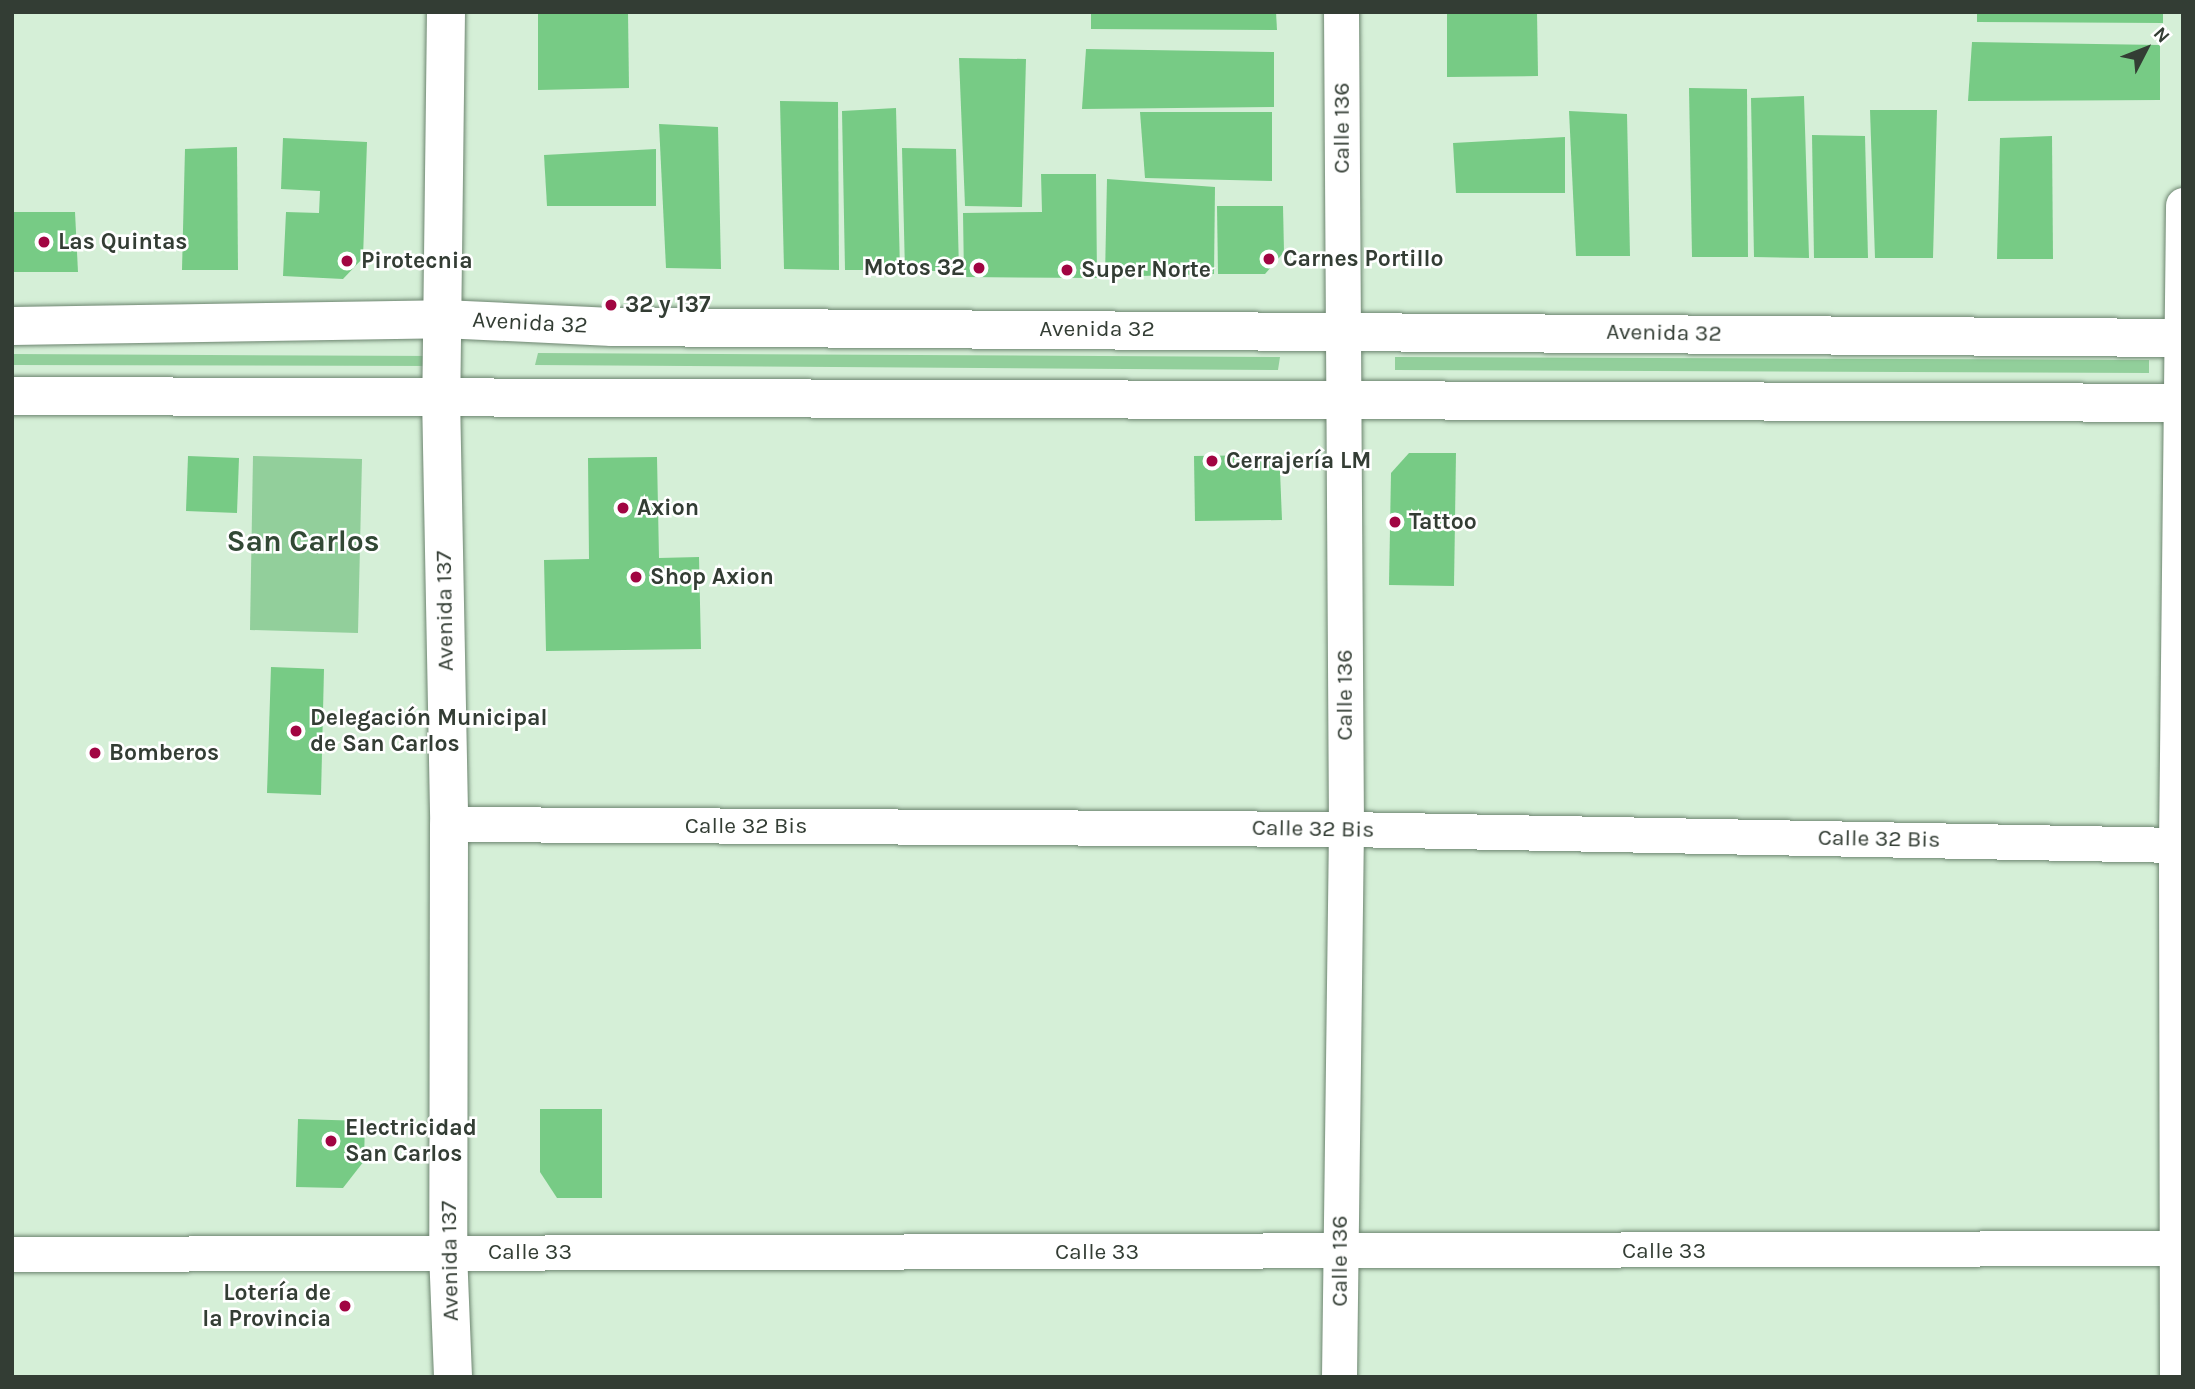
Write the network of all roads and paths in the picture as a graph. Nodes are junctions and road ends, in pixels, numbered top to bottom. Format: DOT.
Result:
graph roads {
  1 [pos="446,12"];
  2 [pos="1341,12"];
  3 [pos="2183,205"];
  4 [pos="443,319"];
  5 [pos="12,326"];
  6 [pos="1343,330"];
  7 [pos="2182,338"];
  8 [pos="441,395"];
  9 [pos="12,396"];
  10 [pos="1343,399"];
  11 [pos="2181,403"];
  12 [pos="449,824"];
  13 [pos="1346,829"];
  14 [pos="2176,845"];
  15 [pos="2181,1248"];
  16 [pos="448,1252"];
  17 [pos="1339,1252"];
  18 [pos="12,1254"];
  19 [pos="453,1377"];
  20 [pos="1339,1377"];
  21 [pos="2177,1377"];
  1 -- 4 [label="main road, Avenida 137"];
  2 -- 6 [label="street, Calle 136"];
  3 -- 7 [label="street"];
  4 -- 5 [label="main road, Avenida 32"];
  4 -- 6 [label="main road, Avenida 32"];
  4 -- 8 [label="main road, Avenida 137"];
  6 -- 7 [label="main road, Avenida 32"];
  6 -- 10 [label="street, Calle 136"];
  7 -- 11 [label="street"];
  8 -- 9 [label="main road"];
  8 -- 10 [label="main road"];
  8 -- 12 [label="main road, Avenida 137"];
  10 -- 11 [label="main road"];
  10 -- 13 [label="street, Calle 136"];
  11 -- 14 [label="street"];
  12 -- 13 [label="street, Calle 32 Bis"];
  12 -- 16 [label="main road, Avenida 137"];
  13 -- 14 [label="street, Calle 32 Bis"];
  13 -- 17 [label="street, Calle 136"];
  14 -- 15 [label="street"];
  15 -- 17 [label="street, Calle 33"];
  15 -- 21 [label="street"];
  16 -- 17 [label="street, Calle 33"];
  16 -- 18 [label="street, Calle 33"];
  16 -- 19 [label="main road, Avenida 137"];
  17 -- 20 [label="street, Calle 136"];
}
